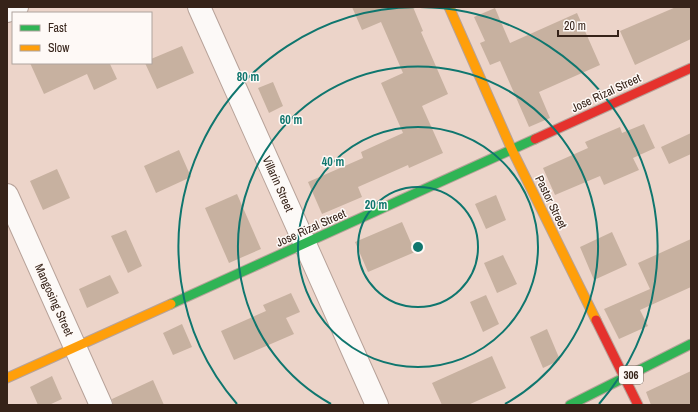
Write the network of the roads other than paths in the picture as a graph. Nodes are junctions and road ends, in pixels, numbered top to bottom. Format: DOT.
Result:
graph roads {
  1 [pos="16,7"];
  2 [pos="199,7"];
  3 [pos="449,7"];
  4 [pos="7,11"];
  5 [pos="691,68"];
  6 [pos="512,150"];
  7 [pos="7,195"];
  8 [pos="305,244"];
  9 [pos="691,344"];
  10 [pos="75,348"];
  11 [pos="7,378"];
  12 [pos="625,378"];
  13 [pos="101,405"];
  14 [pos="377,405"];
  15 [pos="570,405"];
  16 [pos="638,405"];
  1 -- 4 [label="street"];
  2 -- 8 [label="street, Villarin Street"];
  3 -- 6 [label="street, Pastor Street"];
  5 -- 6 [label="street, Jose Rizal Street"];
  6 -- 8 [label="street, Jose Rizal Street"];
  6 -- 12 [label="street, Pastor Street"];
  7 -- 10 [label="street, Mangosing Street"];
  8 -- 10 [label="street, Jose Rizal Street"];
  8 -- 14 [label="street, Villarin Street"];
  9 -- 12 [label="street, 306"];
  10 -- 11 [label="street, Jose Rizal Street"];
  10 -- 13 [label="street, Mangosing Street"];
  12 -- 15 [label="street, 306"];
  12 -- 16 [label="street, Pastor Street"];
}
